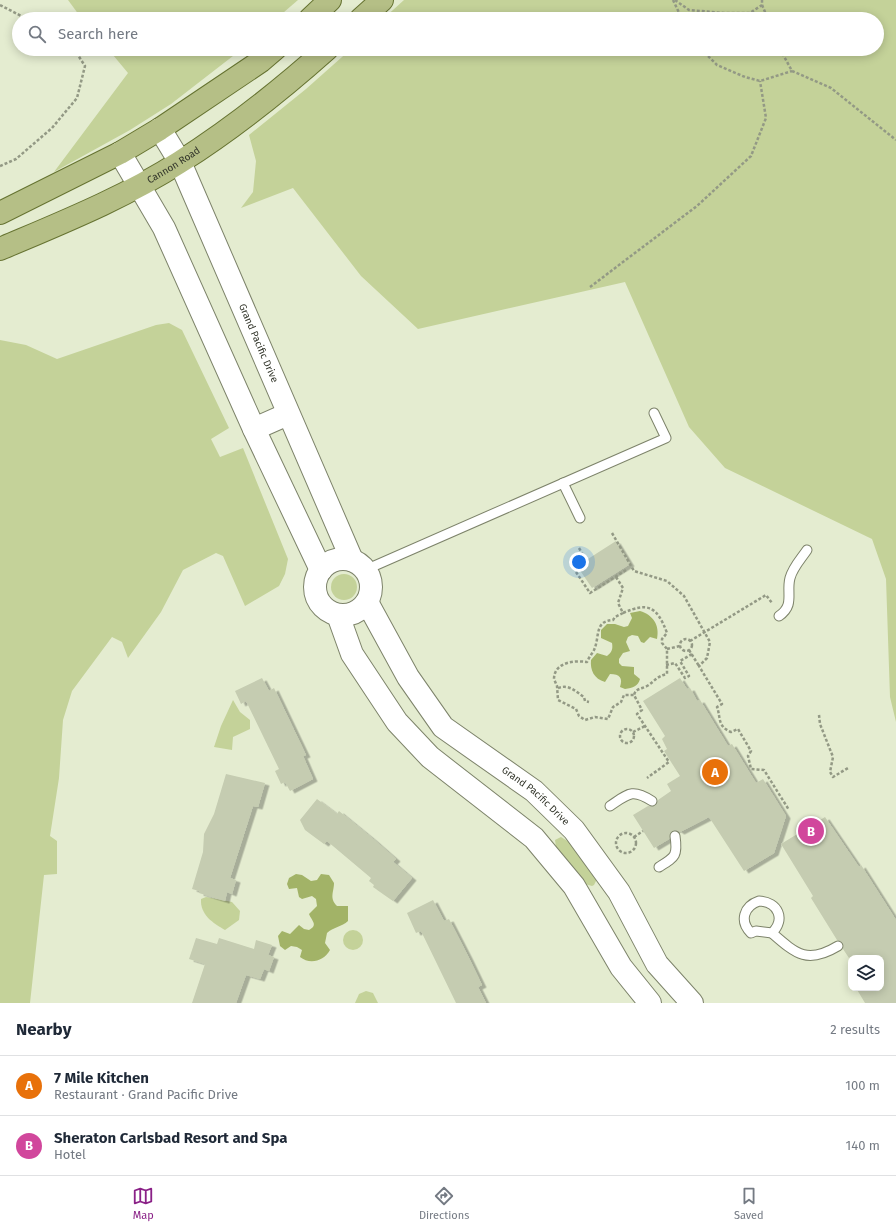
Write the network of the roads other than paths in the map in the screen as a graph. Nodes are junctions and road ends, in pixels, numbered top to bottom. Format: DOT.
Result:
graph roads {
  1 [pos="330,0"];
  2 [pos="382,0"];
  3 [pos="317,12"];
  4 [pos="369,12"];
  5 [pos="267,56"];
  6 [pos="319,56"];
  7 [pos="160,129"];
  8 [pos="120,153"];
  9 [pos="180,162"];
  10 [pos="139,185"];
  11 [pos="0,213"];
  12 [pos="0,249"];
  13 [pos="654,413"];
  14 [pos="288,414"];
  15 [pos="254,429"];
  16 [pos="563,483"];
  17 [pos="580,518"];
  18 [pos="807,550"];
  19 [pos="358,565"];
  20 [pos="321,570"];
  21 [pos="367,602"];
  22 [pos="338,615"];
  23 [pos="779,616"];
  24 [pos="427,705"];
  25 [pos="401,726"];
  26 [pos="652,801"];
  27 [pos="610,806"];
  28 [pos="556,812"];
  29 [pos="530,836"];
  30 [pos="675,836"];
  31 [pos="659,867"];
  32 [pos="772,933"];
  33 [pos="838,946"];
  34 [pos="650,1003"];
  35 [pos="692,1003"];
  1 -- 3 [label="main road"];
  2 -- 4 [label="main road"];
  5 -- 7 [label="main road"];
  6 -- 9 [label="main road, Cannon Road"];
  7 -- 8 [label="main road"];
  7 -- 9 [label="street, Grand Pacific Drive"];
  8 -- 10 [label="street"];
  8 -- 11 [label="main road"];
  9 -- 10 [label="main road, Cannon Road"];
  9 -- 14 [label="street, Grand Pacific Drive"];
  10 -- 12 [label="main road, Cannon Road"];
  10 -- 15 [label="street"];
  13 -- 16 [label="lane"];
  14 -- 15 [label="street"];
  14 -- 19 [label="street, Grand Pacific Drive"];
  15 -- 20 [label="street"];
  16 -- 17 [label="lane"];
  16 -- 19 [label="lane"];
  18 -- 23 [label="lane"];
  19 -- 20 [label="street"];
  19 -- 21 [label="street"];
  20 -- 22 [label="street"];
  21 -- 22 [label="street"];
  21 -- 24 [label="street, Grand Pacific Drive"];
  22 -- 25 [label="street"];
  24 -- 25 [label="street"];
  24 -- 28 [label="street, Grand Pacific Drive"];
  25 -- 29 [label="street"];
  26 -- 27 [label="lane"];
  28 -- 29 [label="street"];
  28 -- 35 [label="street, Grand Pacific Drive"];
  29 -- 34 [label="street"];
  30 -- 31 [label="lane"];
  32 -- 33 [label="lane"];
}
